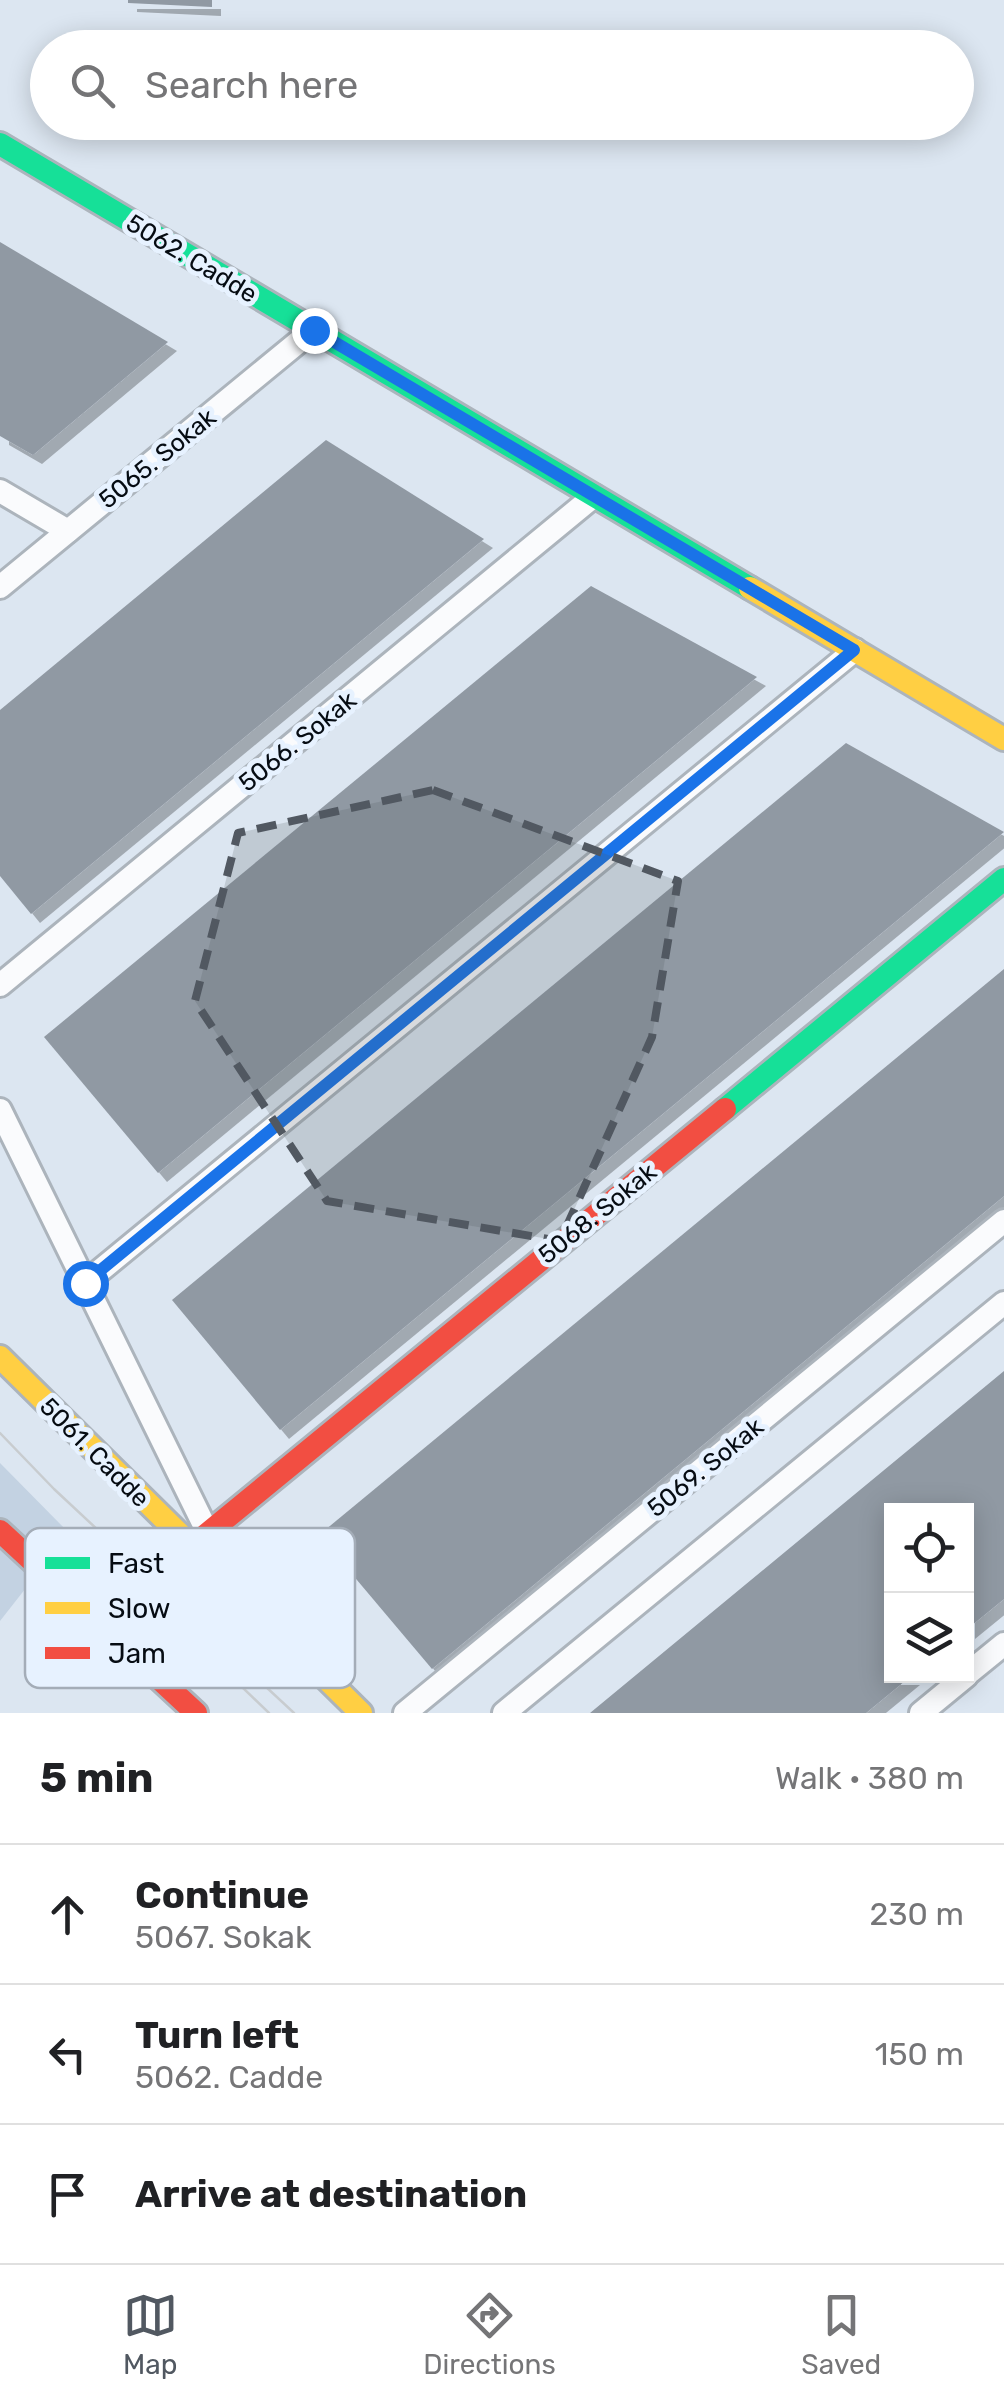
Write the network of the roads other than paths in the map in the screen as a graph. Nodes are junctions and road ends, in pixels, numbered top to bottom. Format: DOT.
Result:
graph roads {
  1 [pos="0,144"];
  2 [pos="314,330"];
  3 [pos="0,491"];
  4 [pos="594,496"];
  5 [pos="68,531"];
  6 [pos="0,587"];
  7 [pos="854,650"];
  8 [pos="1004,739"];
  9 [pos="1004,879"];
  10 [pos="0,985"];
  11 [pos="0,1110"];
  12 [pos="1004,1221"];
  13 [pos="85,1283"];
  14 [pos="1004,1302"];
  15 [pos="0,1357"];
  16 [pos="186,1528"];
  17 [pos="194,1528"];
  18 [pos="214,1528"];
  19 [pos="0,1532"];
  20 [pos="25,1555"];
  21 [pos="1004,1644"];
  22 [pos="974,1668"];
  23 [pos="956,1683"];
  24 [pos="169,1688"];
  25 [pos="338,1688"];
  26 [pos="196,1713"];
  27 [pos="361,1713"];
  28 [pos="405,1713"];
  29 [pos="504,1713"];
  30 [pos="920,1713"];
  1 -- 2 [label="street, 5062. Cadde"];
  2 -- 4 [label="street, 5062. Cadde"];
  2 -- 5 [label="street, 5065. Sokak"];
  3 -- 5 [label="street"];
  4 -- 7 [label="street, 5062. Cadde"];
  4 -- 10 [label="street, 5066. Sokak"];
  5 -- 6 [label="street, 5065. Sokak"];
  7 -- 8 [label="street, 5062. Cadde"];
  7 -- 13 [label="street"];
  9 -- 18 [label="street, 5068. Sokak"];
  11 -- 13 [label="street"];
  12 -- 28 [label="street, 5069. Sokak"];
  13 -- 17 [label="street"];
  14 -- 29 [label="street"];
  15 -- 16 [label="street, 5061. Cadde"];
  19 -- 20 [label="street"];
  21 -- 22 [label="street"];
  23 -- 30 [label="street"];
  24 -- 26 [label="street"];
  25 -- 27 [label="street, 5061. Cadde"];
}
